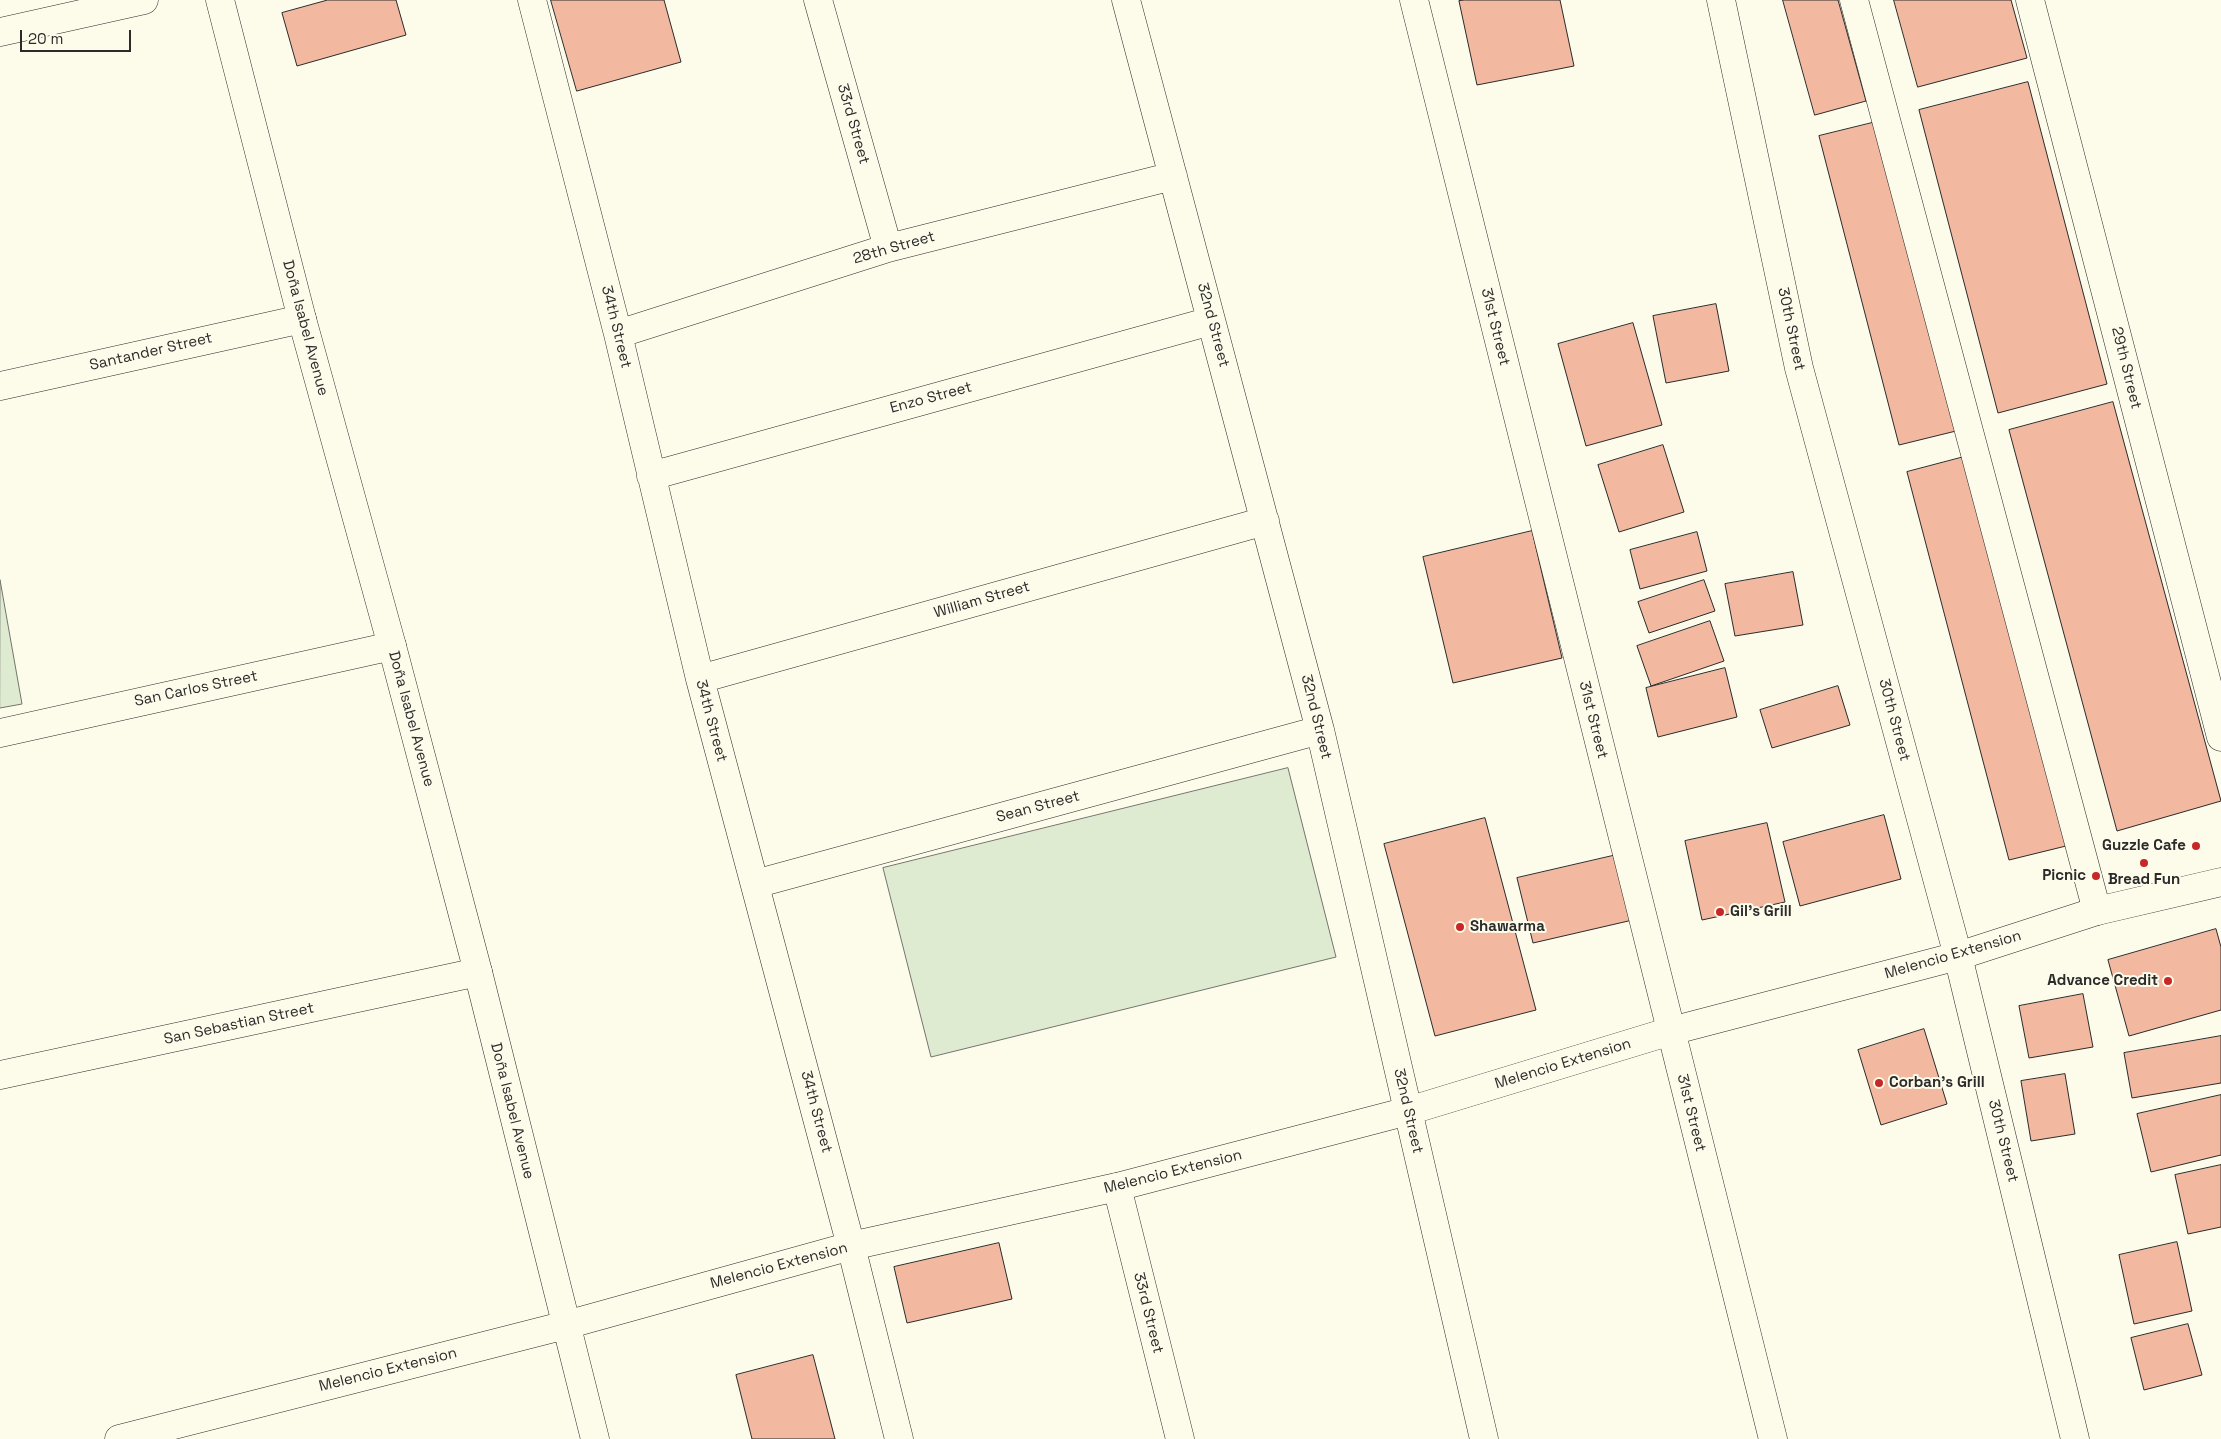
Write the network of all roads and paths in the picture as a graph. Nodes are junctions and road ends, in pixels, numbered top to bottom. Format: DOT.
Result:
graph roads {
  1 [pos="144,0"];
  2 [pos="220,0"];
  3 [pos="532,0"];
  4 [pos="818,0"];
  5 [pos="1126,0"];
  6 [pos="1414,0"];
  7 [pos="1721,0"];
  8 [pos="1854,0"];
  9 [pos="2030,0"];
  10 [pos="0,32"];
  11 [pos="1173,176"];
  12 [pos="888,248"];
  13 [pos="302,319"];
  14 [pos="1211,321"];
  15 [pos="618,334"];
  16 [pos="0,386"];
  17 [pos="651,476"];
  18 [pos="1265,521"];
  19 [pos="392,646"];
  20 [pos="700,679"];
  21 [pos="1320,730"];
  22 [pos="0,732"];
  23 [pos="2221,737"];
  24 [pos="2221,882"];
  25 [pos="755,884"];
  26 [pos="2097,911"];
  27 [pos="1958,956"];
  28 [pos="478,972"];
  29 [pos="1671,1031"];
  30 [pos="0,1075"];
  31 [pos="1408,1111"];
  32 [pos="1117,1187"];
  33 [pos="851,1246"];
  34 [pos="566,1325"];
  35 [pos="119,1439"];
  36 [pos="595,1439"];
  37 [pos="899,1439"];
  38 [pos="1180,1439"];
  39 [pos="1484,1439"];
  40 [pos="1773,1439"];
  41 [pos="2075,1439"];
  1 -- 10 [label="street"];
  2 -- 13 [label="street, Doña Isabel Avenue"];
  3 -- 15 [label="street, 34th Street"];
  4 -- 12 [label="street, 33rd Street"];
  5 -- 11 [label="street, 32nd Street"];
  6 -- 29 [label="street, 31st Street"];
  7 -- 27 [label="street, 30th Street"];
  8 -- 26 [label="street"];
  9 -- 23 [label="street, 29th Street"];
  11 -- 12 [label="street, 28th Street"];
  11 -- 14 [label="street, 32nd Street"];
  12 -- 15 [label="street, 28th Street"];
  13 -- 16 [label="street, Santander Street"];
  13 -- 19 [label="street, Doña Isabel Avenue"];
  14 -- 17 [label="street, Enzo Street"];
  14 -- 18 [label="street, 32nd Street"];
  15 -- 17 [label="street, 34th Street"];
  17 -- 20 [label="street, 34th Street"];
  18 -- 20 [label="street, William Street"];
  18 -- 21 [label="street, 32nd Street"];
  19 -- 22 [label="street, San Carlos Street"];
  19 -- 28 [label="street, Doña Isabel Avenue"];
  20 -- 25 [label="street, 34th Street"];
  21 -- 25 [label="street, Sean Street"];
  21 -- 31 [label="street, 32nd Street"];
  24 -- 26 [label="street, Melencio Extension"];
  25 -- 33 [label="street, 34th Street"];
  26 -- 27 [label="street, Melencio Extension"];
  27 -- 29 [label="street, Melencio Extension"];
  27 -- 41 [label="street, 30th Street"];
  28 -- 30 [label="street, San Sebastian Street"];
  28 -- 34 [label="street, Doña Isabel Avenue"];
  29 -- 31 [label="street, Melencio Extension"];
  29 -- 40 [label="street, 31st Street"];
  31 -- 32 [label="street, Melencio Extension"];
  31 -- 39 [label="street, 32nd Street"];
  32 -- 33 [label="street, Melencio Extension"];
  32 -- 38 [label="street, 33rd Street"];
  33 -- 34 [label="street, Melencio Extension"];
  33 -- 37 [label="street, 34th Street"];
  34 -- 35 [label="street, Melencio Extension"];
  34 -- 36 [label="street, Doña Isabel Avenue"];
}
